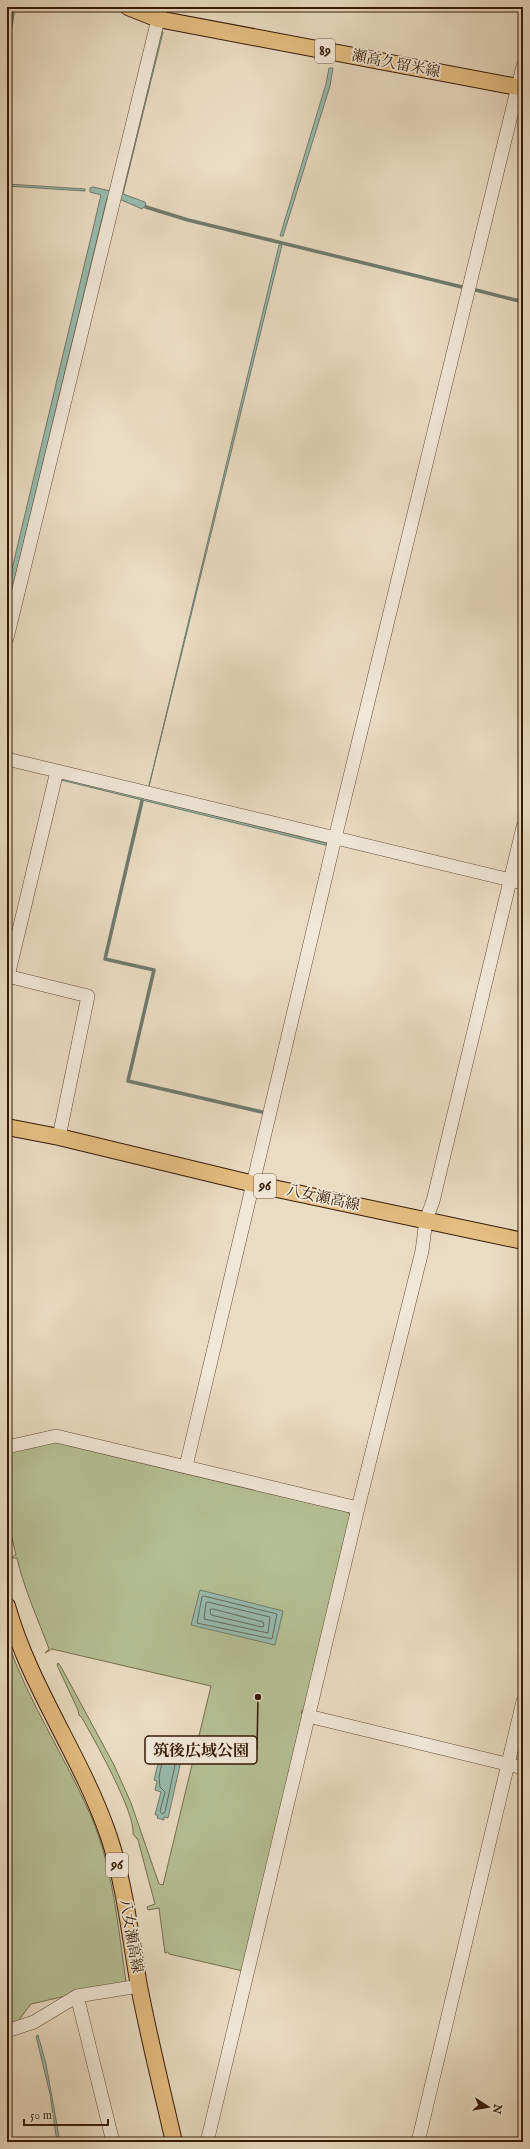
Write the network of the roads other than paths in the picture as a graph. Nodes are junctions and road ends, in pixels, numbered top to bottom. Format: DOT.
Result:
graph roads {
  1 [pos="128,7"];
  2 [pos="160,13"];
  3 [pos="523,66"];
  4 [pos="520,88"];
  5 [pos="7,638"];
  6 [pos="7,759"];
  7 [pos="57,771"];
  8 [pos="523,827"];
  9 [pos="335,838"];
  10 [pos="517,881"];
  11 [pos="7,976"];
  12 [pos="7,1127"];
  13 [pos="59,1137"];
  14 [pos="254,1184"];
  15 [pos="426,1220"];
  16 [pos="523,1241"];
  17 [pos="7,1447"];
  18 [pos="186,1466"];
  19 [pos="358,1508"];
  20 [pos="7,1606"];
  21 [pos="523,1701"];
  22 [pos="308,1716"];
  23 [pos="508,1765"];
  24 [pos="523,1768"];
  25 [pos="139,1986"];
  26 [pos="77,1996"];
  27 [pos="7,2031"];
  28 [pos="113,2142"];
  29 [pos="174,2142"];
  30 [pos="207,2142"];
  31 [pos="418,2142"];
  1 -- 2 [label="main road, 瀬高久留米線 / 89"];
  2 -- 4 [label="main road, 瀬高久留米線 / 89"];
  2 -- 5 [label="street"];
  3 -- 4 [label="street"];
  4 -- 9 [label="street"];
  6 -- 7 [label="street"];
  7 -- 9 [label="street"];
  7 -- 11 [label="street"];
  8 -- 10 [label="street"];
  9 -- 10 [label="street"];
  9 -- 14 [label="street"];
  10 -- 15 [label="street"];
  11 -- 13 [label="street"];
  12 -- 13 [label="main road, 八女瀬高線 / 96"];
  13 -- 14 [label="main road, 八女瀬高線 / 96"];
  14 -- 15 [label="main road, 八女瀬高線 / 96"];
  14 -- 18 [label="street"];
  15 -- 16 [label="main road, 八女瀬高線 / 96"];
  15 -- 19 [label="street"];
  17 -- 18 [label="street"];
  18 -- 19 [label="street"];
  19 -- 22 [label="street"];
  20 -- 25 [label="main road, 八女瀬高線 / 96"];
  21 -- 23 [label="street"];
  22 -- 23 [label="street"];
  22 -- 30 [label="street"];
  23 -- 24 [label="street"];
  23 -- 31 [label="street"];
  25 -- 26 [label="street"];
  25 -- 29 [label="main road, 八女瀬高線 / 96"];
  26 -- 27 [label="street"];
  26 -- 28 [label="street"];
}
